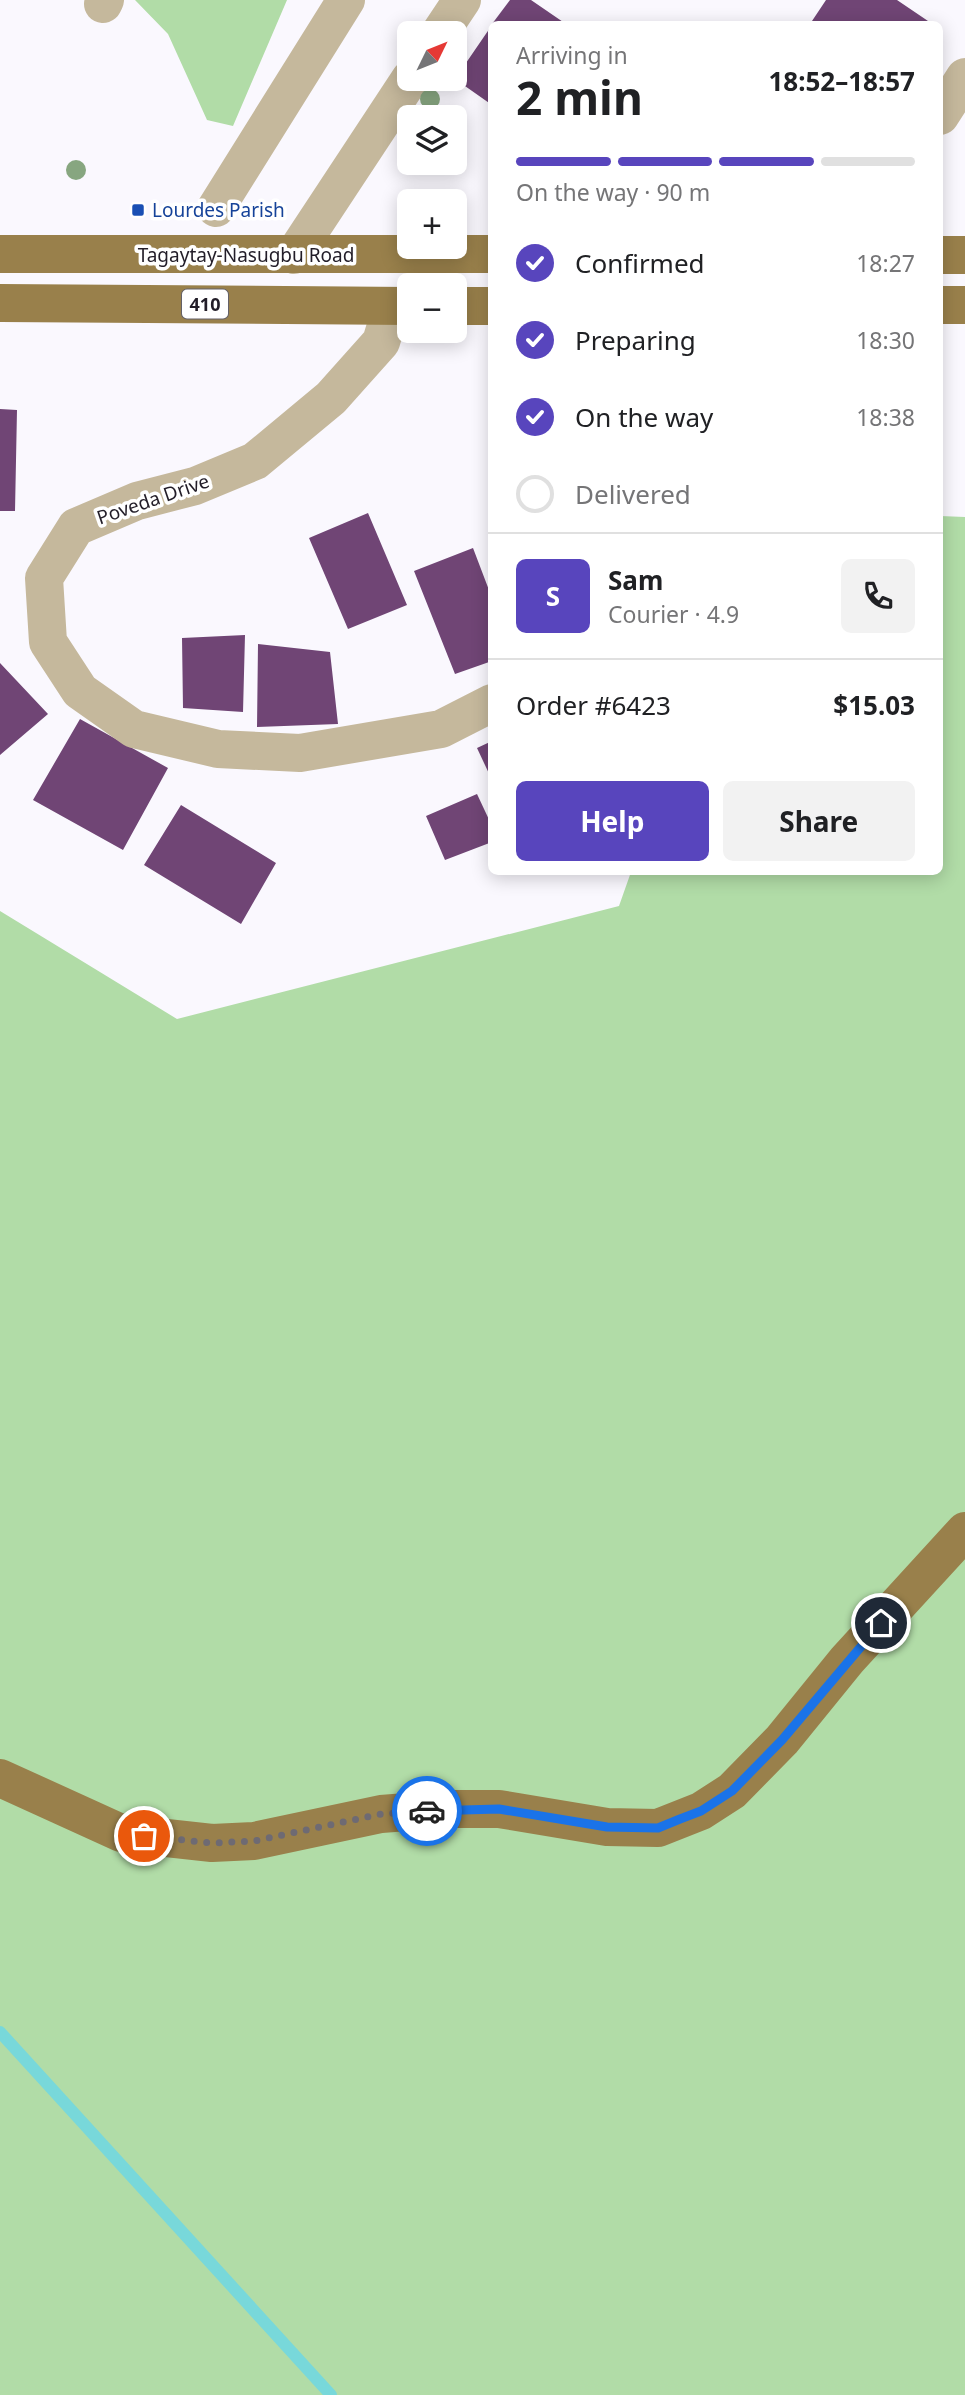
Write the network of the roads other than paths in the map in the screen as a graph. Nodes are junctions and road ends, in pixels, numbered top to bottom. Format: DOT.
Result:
graph roads {
  1 [pos="346,0"];
  2 [pos="462,0"];
  3 [pos="448,21"];
  4 [pos="965,77"];
  5 [pos="402,91"];
  6 [pos="943,111"];
  7 [pos="216,208"];
  8 [pos="0,254"];
  9 [pos="488,254"];
  10 [pos="294,255"];
  11 [pos="943,255"];
  12 [pos="965,255"];
  13 [pos="0,303"];
  14 [pos="965,304"];
  15 [pos="943,305"];
  16 [pos="397,306"];
  17 [pos="467,306"];
  18 [pos="488,306"];
  19 [pos="397,314"];
  20 [pos="488,705"];
  21 [pos="965,1531"];
  22 [pos="0,1778"];
  1 -- 7 [label="street"];
  2 -- 3 [label="street"];
  4 -- 6 [label="street"];
  5 -- 10 [label="street"];
  8 -- 10 [label="main road, Tagaytay-Nasugbu Road"];
  9 -- 10 [label="main road, Tagaytay-Nasugbu Road"];
  11 -- 12 [label="main road"];
  13 -- 16 [label="main road, 410"];
  14 -- 15 [label="main road"];
  17 -- 18 [label="main road"];
  19 -- 20 [label="street, Poveda Drive"];
  21 -- 22 [label="main road"];
}
